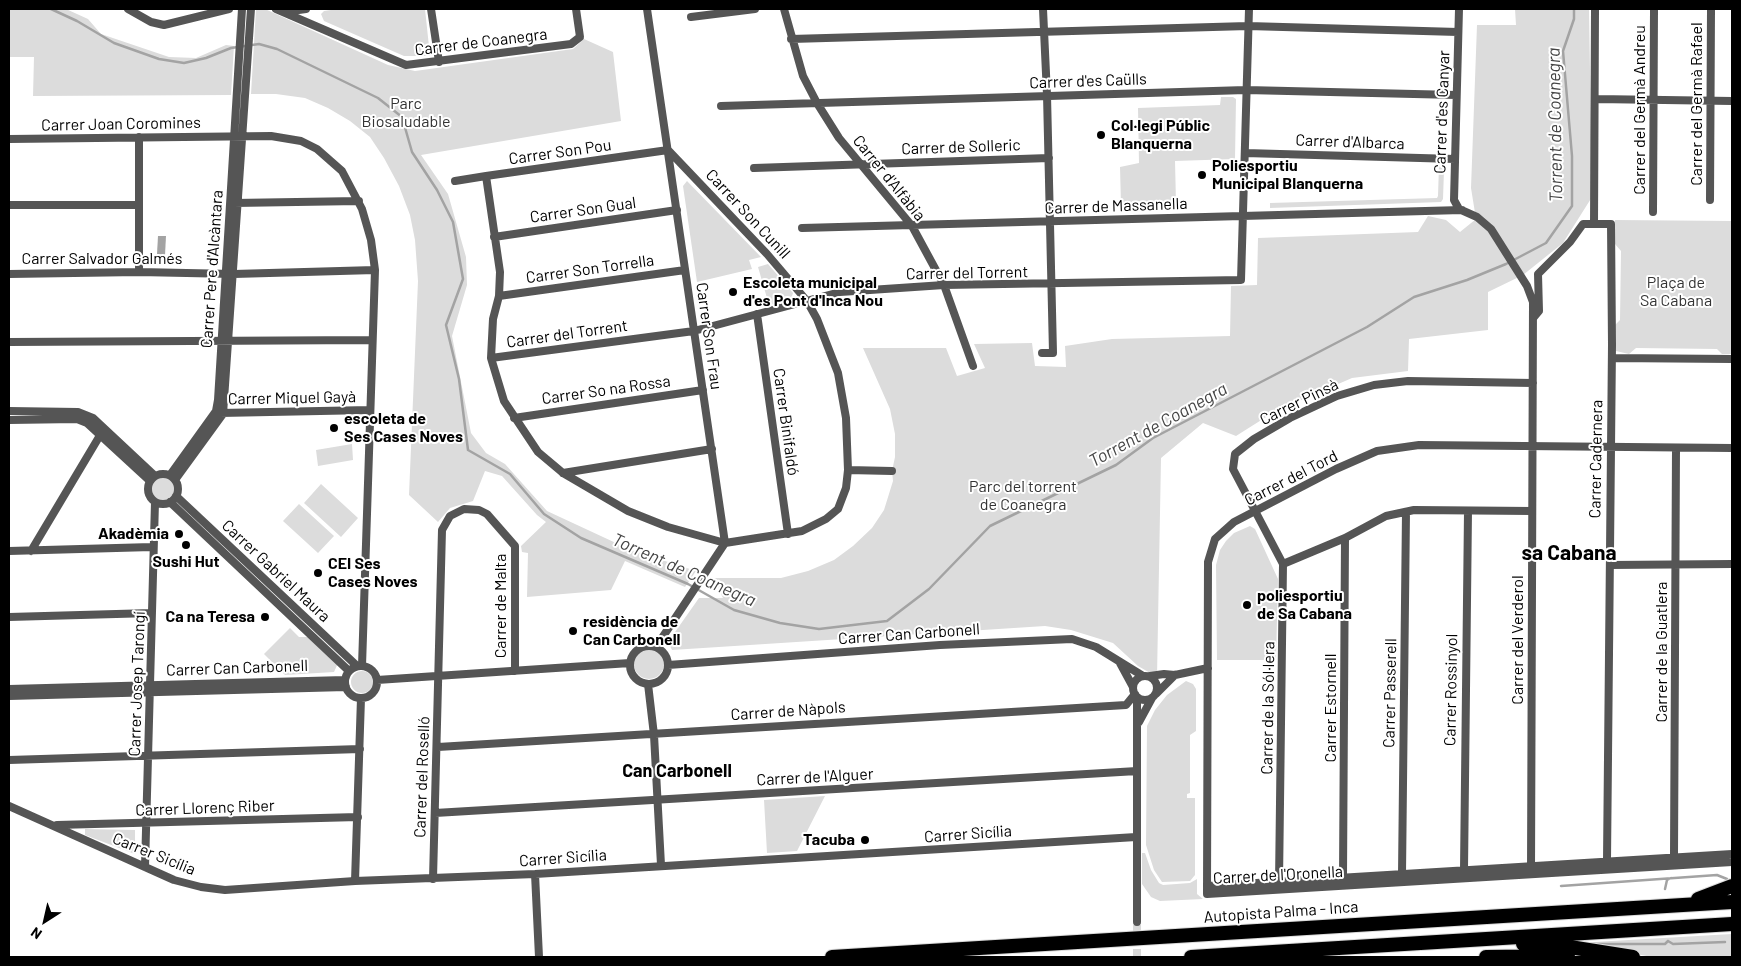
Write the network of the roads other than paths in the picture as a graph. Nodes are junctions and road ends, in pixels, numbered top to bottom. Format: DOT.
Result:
graph roads {
  1 [pos="128,9"];
  2 [pos="229,9"];
  3 [pos="242,9"];
  4 [pos="251,9"];
  5 [pos="276,9"];
  6 [pos="306,9"];
  7 [pos="431,9"];
  8 [pos="576,9"];
  9 [pos="648,9"];
  10 [pos="755,9"];
  11 [pos="784,9"];
  12 [pos="1043,9"];
  13 [pos="1249,9"];
  14 [pos="1459,9"];
  15 [pos="1595,9"];
  16 [pos="1654,9"];
  17 [pos="1711,9"];
  18 [pos="284,12"];
  19 [pos="691,17"];
  20 [pos="1248,26"];
  21 [pos="1458,32"];
  22 [pos="1043,33"];
  23 [pos="791,39"];
  24 [pos="439,62"];
  25 [pos="1246,90"];
  26 [pos="1456,95"];
  27 [pos="1047,96"];
  28 [pos="1596,99"];
  29 [pos="1653,100"];
  30 [pos="1711,101"];
  31 [pos="1732,101"];
  32 [pos="817,103"];
  33 [pos="721,106"];
  34 [pos="238,136"];
  35 [pos="140,137"];
  36 [pos="9,139"];
  37 [pos="668,150"];
  38 [pos="1245,153"];
  39 [pos="1049,158"];
  40 [pos="1454,159"];
  41 [pos="860,164"];
  42 [pos="754,168"];
  43 [pos="486,176"];
  44 [pos="455,181"];
  45 [pos="1710,200"];
  46 [pos="359,201"];
  47 [pos="234,203"];
  48 [pos="9,205"];
  49 [pos="138,205"];
  50 [pos="677,210"];
  51 [pos="1463,210"];
  52 [pos="1653,212"];
  53 [pos="1242,216"];
  54 [pos="1051,222"];
  55 [pos="1594,224"];
  56 [pos="912,226"];
  57 [pos="802,228"];
  58 [pos="494,237"];
  59 [pos="375,270"];
  60 [pos="685,270"];
  61 [pos="139,272"];
  62 [pos="9,274"];
  63 [pos="230,274"];
  64 [pos="1053,285"];
  65 [pos="944,286"];
  66 [pos="499,296"];
  67 [pos="807,300"];
  68 [pos="757,314"];
  69 [pos="1534,317"];
  70 [pos="694,330"];
  71 [pos="221,340"];
  72 [pos="230,340"];
  73 [pos="372,340"];
  74 [pos="9,342"];
  75 [pos="1042,353"];
  76 [pos="491,358"];
  77 [pos="1612,358"];
  78 [pos="1732,358"];
  79 [pos="973,366"];
  80 [pos="1533,383"];
  81 [pos="703,390"];
  82 [pos="370,410"];
  83 [pos="9,411"];
  84 [pos="219,412"];
  85 [pos="514,418"];
  86 [pos="9,420"];
  87 [pos="102,432"];
  88 [pos="1533,446"];
  89 [pos="1609,447"];
  90 [pos="1676,448"];
  91 [pos="1732,448"];
  92 [pos="712,449"];
  93 [pos="848,470"];
  94 [pos="892,471"];
  95 [pos="563,473"];
  96 [pos="152,478"];
  97 [pos="173,478"];
  98 [pos="176,496"];
  99 [pos="156,502"];
  100 [pos="170,502"];
  101 [pos="1468,511"];
  102 [pos="1532,511"];
  103 [pos="1256,512"];
  104 [pos="1406,512"];
  105 [pos="788,534"];
  106 [pos="1345,538"];
  107 [pos="725,543"];
  108 [pos="152,547"];
  109 [pos="9,551"];
  110 [pos="31,551"];
  111 [pos="1283,564"];
  112 [pos="1676,564"];
  113 [pos="1732,564"];
  114 [pos="1610,565"];
  115 [pos="152,613"];
  116 [pos="9,617"];
  117 [pos="656,648"];
  118 [pos="630,663"];
  119 [pos="1120,663"];
  120 [pos="668,665"];
  121 [pos="359,666"];
  122 [pos="1208,668"];
  123 [pos="349,671"];
  124 [pos="515,671"];
  125 [pos="439,676"];
  126 [pos="1146,676"];
  127 [pos="1175,676"];
  128 [pos="377,680"];
  129 [pos="346,683"];
  130 [pos="648,684"];
  131 [pos="150,688"];
  132 [pos="9,689"];
  133 [pos="1135,693"];
  134 [pos="9,696"];
  135 [pos="1154,696"];
  136 [pos="361,698"];
  137 [pos="1138,724"];
  138 [pos="654,735"];
  139 [pos="438,747"];
  140 [pos="360,749"];
  141 [pos="148,756"];
  142 [pos="9,760"];
  143 [pos="1137,771"];
  144 [pos="658,800"];
  145 [pos="9,806"];
  146 [pos="435,813"];
  147 [pos="358,817"];
  148 [pos="147,823"];
  149 [pos="54,826"];
  150 [pos="1136,837"];
  151 [pos="1732,854"];
  152 [pos="1674,856"];
  153 [pos="1607,860"];
  154 [pos="1732,862"];
  155 [pos="661,865"];
  156 [pos="145,867"];
  157 [pos="1531,869"];
  158 [pos="1464,870"];
  159 [pos="535,874"];
  160 [pos="1402,874"];
  161 [pos="1343,877"];
  162 [pos="433,879"];
  163 [pos="356,881"];
  164 [pos="1279,882"];
  165 [pos="1207,886"];
  166 [pos="1732,886"];
  167 [pos="1732,902"];
  168 [pos="1682,905"];
  169 [pos="1137,922"];
  170 [pos="1732,924"];
  171 [pos="1475,940"];
  172 [pos="539,957"];
  173 [pos="832,957"];
  174 [pos="1191,957"];
  175 [pos="1486,957"];
  176 [pos="1585,957"];
  177 [pos="1633,957"];
  1 -- 2 [label="street"];
  3 -- 34 [label="street, Carrer Pere d'Alcàntara"];
  4 -- 34 [label="street"];
  5 -- 18 [label="street, Carrer de Coanegra"];
  6 -- 18 [label="street"];
  7 -- 24 [label="street"];
  8 -- 24 [label="street, Carrer de Coanegra"];
  9 -- 37 [label="street, Carrer Son Frau"];
  10 -- 19 [label="street"];
  11 -- 23 [label="street, Carrer d'Alfàbia"];
  12 -- 22 [label="street"];
  13 -- 20 [label="street"];
  14 -- 21 [label="street, Carrer d'es Canyar"];
  15 -- 28 [label="street"];
  16 -- 29 [label="street, Carrer del Germà Andreu"];
  17 -- 30 [label="street, Carrer del Germà Rafael"];
  18 -- 24 [label="street, Carrer de Coanegra"];
  20 -- 21 [label="street"];
  20 -- 22 [label="street"];
  20 -- 25 [label="street"];
  21 -- 26 [label="street, Carrer d'es Canyar"];
  22 -- 23 [label="street"];
  22 -- 27 [label="street"];
  23 -- 32 [label="street, Carrer d'Alfàbia"];
  25 -- 26 [label="street, Carrer d'es Caülls"];
  25 -- 27 [label="street, Carrer d'es Caülls"];
  25 -- 38 [label="street"];
  26 -- 40 [label="street, Carrer d'es Canyar"];
  27 -- 32 [label="street, Carrer d'es Caülls"];
  27 -- 39 [label="street"];
  28 -- 29 [label="street"];
  28 -- 55 [label="street"];
  29 -- 30 [label="street"];
  29 -- 52 [label="street, Carrer del Germà Andreu"];
  30 -- 31 [label="street"];
  30 -- 45 [label="street, Carrer del Germà Rafael"];
  32 -- 33 [label="street, Carrer d'es Caülls"];
  32 -- 41 [label="street, Carrer d'Alfàbia"];
  34 -- 35 [label="street, Carrer Joan Coromines"];
  34 -- 46 [label="street, Carrer Joan Coromines"];
  34 -- 47 [label="street, Carrer Pere d'Alcàntara"];
  35 -- 36 [label="street, Carrer Joan Coromines"];
  35 -- 49 [label="street"];
  37 -- 43 [label="street, Carrer Son Pou"];
  37 -- 50 [label="street, Carrer Son Frau"];
  37 -- 67 [label="street, Carrer Son Cunill"];
  38 -- 40 [label="street, Carrer d'Albarca"];
  38 -- 53 [label="street"];
  39 -- 41 [label="street, Carrer de Solleric"];
  39 -- 54 [label="street"];
  40 -- 51 [label="street, Carrer d'es Canyar"];
  41 -- 42 [label="street, Carrer de Solleric"];
  41 -- 56 [label="street, Carrer d'Alfàbia"];
  43 -- 44 [label="street, Carrer Son Pou"];
  43 -- 58 [label="street, Carrer Son Cunill"];
  46 -- 47 [label="street"];
  46 -- 59 [label="street, Carrer Joan Coromines"];
  47 -- 63 [label="street, Carrer Pere d'Alcàntara"];
  48 -- 49 [label="street"];
  49 -- 61 [label="street"];
  50 -- 58 [label="street, Carrer Son Gual"];
  50 -- 60 [label="street, Carrer Son Frau"];
  51 -- 53 [label="street, Carrer de Massanella"];
  51 -- 69 [label="street"];
  53 -- 54 [label="street, Carrer de Massanella"];
  53 -- 64 [label="street, Carrer del Torrent"];
  54 -- 56 [label="street, Carrer de Massanella"];
  54 -- 64 [label="street"];
  55 -- 69 [label="street"];
  55 -- 77 [label="street, Carrer Cadernera"];
  56 -- 57 [label="street, Carrer de Massanella"];
  56 -- 65 [label="street, Carrer d'Alfàbia"];
  58 -- 66 [label="street, Carrer Son Cunill"];
  59 -- 63 [label="street, Carrer Salvador Galmés"];
  59 -- 73 [label="street, Carrer Joan Coromines"];
  60 -- 66 [label="street, Carrer Son Torrella"];
  60 -- 70 [label="street, Carrer Son Frau"];
  61 -- 62 [label="street, Carrer Salvador Galmés"];
  61 -- 63 [label="street, Carrer Salvador Galmés"];
  63 -- 71 [label="street, Carrer Pere d'Alcàntara"];
  63 -- 72 [label="street"];
  64 -- 65 [label="street, Carrer del Torrent"];
  64 -- 75 [label="street"];
  65 -- 67 [label="street, Carrer del Torrent"];
  65 -- 79 [label="street, Carrer d'Alfàbia"];
  66 -- 76 [label="street, Carrer Son Cunill"];
  67 -- 68 [label="street, Carrer del Torrent"];
  67 -- 93 [label="street, Carrer Son Cunill"];
  68 -- 70 [label="street, Carrer del Torrent"];
  68 -- 105 [label="street, Carrer Binifaldó"];
  69 -- 80 [label="street, Carrer del Verderol"];
  70 -- 76 [label="street, Carrer del Torrent"];
  70 -- 81 [label="street, Carrer Son Frau"];
  71 -- 72 [label="street"];
  71 -- 74 [label="street"];
  71 -- 84 [label="street, Carrer Pere d'Alcàntara"];
  72 -- 73 [label="street"];
  72 -- 84 [label="street"];
  73 -- 82 [label="street, Carrer Joan Coromines"];
  76 -- 85 [label="street, Carrer Son Cunill"];
  77 -- 78 [label="street"];
  77 -- 89 [label="street, Carrer Cadernera"];
  80 -- 88 [label="street, Carrer del Verderol"];
  80 -- 103 [label="street, Carrer Pinsà"];
  81 -- 85 [label="street, Carrer So na Rossa"];
  81 -- 92 [label="street, Carrer Son Frau"];
  82 -- 84 [label="street, Carrer Miquel Gayà"];
  82 -- 121 [label="street, Carrer Joan Coromines"];
  83 -- 87 [label="street"];
  84 -- 97 [label="street"];
  85 -- 95 [label="street, Carrer Son Cunill"];
  86 -- 87 [label="street"];
  87 -- 96 [label="street"];
  87 -- 110 [label="street"];
  88 -- 89 [label="street, Carrer del Tord"];
  88 -- 102 [label="street, Carrer del Verderol"];
  88 -- 103 [label="street, Carrer del Tord"];
  89 -- 90 [label="street, Carrer del Tord"];
  89 -- 114 [label="street, Carrer Cadernera"];
  90 -- 91 [label="street, Carrer del Tord"];
  90 -- 112 [label="street, Carrer de la Guatlera"];
  92 -- 95 [label="street"];
  92 -- 107 [label="street, Carrer Son Frau"];
  93 -- 94 [label="street"];
  93 -- 105 [label="street, Carrer Son Cunill"];
  95 -- 107 [label="street, Carrer Son Cunill"];
  96 -- 97 [label="street"];
  96 -- 99 [label="street"];
  97 -- 98 [label="street"];
  98 -- 100 [label="street"];
  98 -- 121 [label="street, Carrer Gabriel Maura"];
  99 -- 100 [label="street"];
  99 -- 108 [label="street, Carrer Josep Tarongí"];
  100 -- 123 [label="street, Carrer Gabriel Maura"];
  101 -- 102 [label="street"];
  101 -- 104 [label="street"];
  101 -- 158 [label="street, Carrer Rossinyol"];
  102 -- 157 [label="street, Carrer del Verderol"];
  103 -- 111 [label="street, Carrer de la Sól·lera"];
  103 -- 122 [label="street, Carrer del Tord"];
  104 -- 106 [label="street"];
  104 -- 160 [label="street, Carrer Passerell"];
  105 -- 107 [label="street, Carrer Son Cunill"];
  106 -- 111 [label="street"];
  106 -- 161 [label="street, Carrer Estornell"];
  107 -- 117 [label="street"];
  108 -- 110 [label="street"];
  108 -- 115 [label="street, Carrer Josep Tarongí"];
  109 -- 110 [label="street"];
  111 -- 164 [label="street, Carrer de la Sól·lera"];
  112 -- 113 [label="street"];
  112 -- 114 [label="street"];
  112 -- 152 [label="street, Carrer de la Guatlera"];
  114 -- 153 [label="street, Carrer Cadernera"];
  115 -- 116 [label="street"];
  115 -- 131 [label="street, Carrer Josep Tarongí"];
  117 -- 118 [label="street"];
  117 -- 120 [label="street"];
  118 -- 124 [label="street"];
  118 -- 130 [label="street"];
  119 -- 120 [label="street, Carrer Can Carbonell"];
  119 -- 126 [label="street"];
  119 -- 133 [label="street, Carrer Can Carbonell"];
  120 -- 130 [label="street"];
  121 -- 123 [label="street"];
  121 -- 128 [label="street"];
  122 -- 127 [label="street"];
  122 -- 165 [label="street, Carrer del Tord"];
  123 -- 129 [label="street"];
  124 -- 125 [label="street"];
  124 -- 125 [label="street, Carrer de Malta"];
  125 -- 128 [label="street"];
  125 -- 139 [label="street, Carrer del Roselló"];
  126 -- 127 [label="street"];
  126 -- 133 [label="street"];
  126 -- 135 [label="street"];
  127 -- 135 [label="street"];
  128 -- 136 [label="street"];
  129 -- 131 [label="street, Carrer Can Carbonell"];
  129 -- 136 [label="street"];
  130 -- 138 [label="street"];
  131 -- 132 [label="street, Carrer Can Carbonell"];
  131 -- 134 [label="street"];
  131 -- 141 [label="street, Carrer Josep Tarongí"];
  133 -- 135 [label="street"];
  133 -- 137 [label="street"];
  133 -- 138 [label="street, Carrer de Nàpols"];
  135 -- 137 [label="street"];
  136 -- 140 [label="street"];
  137 -- 143 [label="street"];
  138 -- 139 [label="street, Carrer de Nàpols"];
  138 -- 144 [label="street"];
  139 -- 146 [label="street, Carrer del Roselló"];
  140 -- 141 [label="street"];
  140 -- 147 [label="street"];
  141 -- 142 [label="street"];
  141 -- 148 [label="street, Carrer Josep Tarongí"];
  143 -- 144 [label="street, Carrer de l'Alguer"];
  143 -- 150 [label="street"];
  144 -- 146 [label="street, Carrer de l'Alguer"];
  144 -- 155 [label="street"];
  145 -- 149 [label="street, Carrer Sicília"];
  146 -- 162 [label="street, Carrer del Roselló"];
  147 -- 148 [label="street, Carrer Llorenç Riber"];
  147 -- 163 [label="street"];
  148 -- 149 [label="street, Carrer Llorenç Riber"];
  148 -- 156 [label="street, Carrer Josep Tarongí"];
  149 -- 156 [label="street, Carrer Sicília"];
  150 -- 155 [label="street, Carrer Sicília"];
  150 -- 169 [label="street"];
  151 -- 152 [label="street, Carrer de l'Oronella"];
  152 -- 153 [label="street, Carrer de l'Oronella"];
  153 -- 157 [label="street, Carrer de l'Oronella"];
  154 -- 157 [label="street, Carrer de l'Oronella"];
  155 -- 159 [label="street, Carrer Sicília"];
  156 -- 163 [label="street, Carrer Sicília"];
  157 -- 158 [label="street, Carrer de l'Oronella"];
  157 -- 165 [label="street, Carrer de l'Oronella"];
  158 -- 160 [label="street, Carrer de l'Oronella"];
  159 -- 162 [label="street, Carrer Sicília"];
  159 -- 172 [label="street"];
  160 -- 161 [label="street, Carrer de l'Oronella"];
  161 -- 164 [label="street, Carrer de l'Oronella"];
  162 -- 163 [label="street, Carrer Sicília"];
  164 -- 165 [label="street, Carrer de l'Oronella"];
  166 -- 168 [label="highway"];
  167 -- 168 [label="highway, Autopista Palma - Inca"];
  168 -- 173 [label="highway, Autopista Palma - Inca"];
  170 -- 171 [label="highway"];
  171 -- 174 [label="highway"];
  171 -- 177 [label="highway"];
  175 -- 176 [label="highway"];
}
